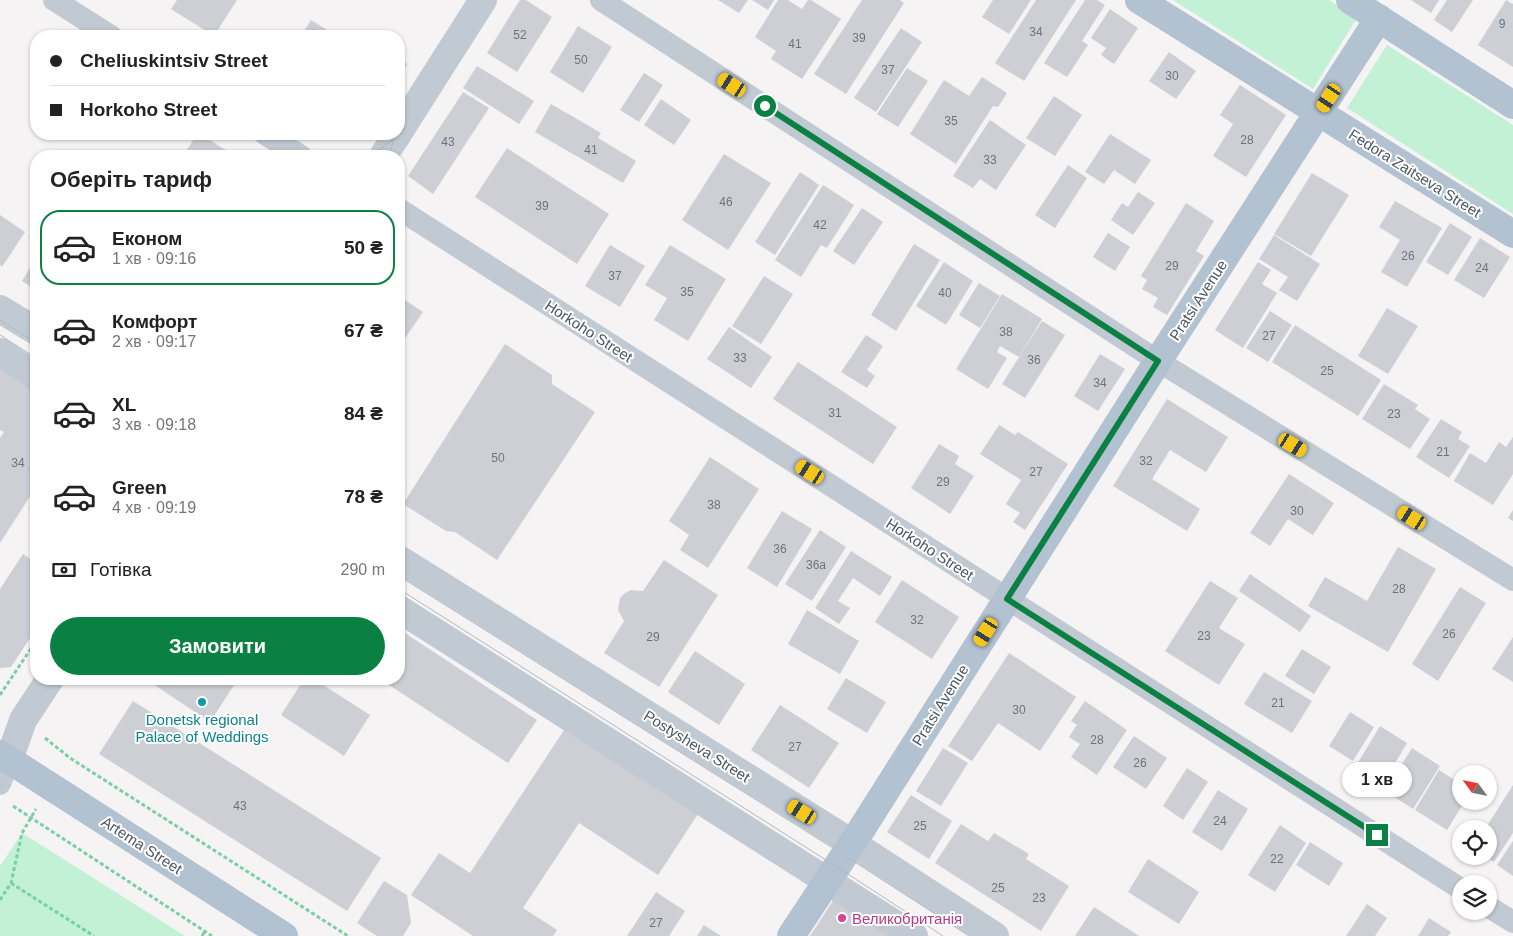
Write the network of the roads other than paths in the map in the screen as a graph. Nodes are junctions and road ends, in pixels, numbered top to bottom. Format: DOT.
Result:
graph roads {
  1 [pos="54,0"];
  2 [pos="483,0"];
  3 [pos="601,0"];
  4 [pos="1139,0"];
  5 [pos="1350,0"];
  6 [pos="1379,18"];
  7 [pos="102,30"];
  8 [pos="1513,104"];
  9 [pos="1319,113"];
  10 [pos="405,123"];
  11 [pos="275,140"];
  12 [pos="291,150"];
  13 [pos="405,213"];
  14 [pos="1513,234"];
  15 [pos="0,309"];
  16 [pos="30,327"];
  17 [pos="0,352"];
  18 [pos="1158,361"];
  19 [pos="30,372"];
  20 [pos="405,563"];
  21 [pos="1513,580"];
  22 [pos="1007,599"];
  23 [pos="405,612"];
  24 [pos="46,685"];
  25 [pos="4,775"];
  26 [pos="852,843"];
  27 [pos="827,880"];
  28 [pos="1452,883"];
  29 [pos="1497,912"];
  30 [pos="1513,922"];
  31 [pos="284,936"];
  32 [pos="791,936"];
  33 [pos="914,936"];
  34 [pos="995,936"];
  1 -- 7 [label="street"];
  2 -- 10 [label="street"];
  3 -- 18 [label="street"];
  4 -- 9 [label="main road, Fedora Zaitseva Street"];
  5 -- 6 [label="main road"];
  6 -- 8 [label="main road"];
  6 -- 9 [label="main road, Pratsi Avenue"];
  9 -- 14 [label="main road, Fedora Zaitseva Street"];
  9 -- 18 [label="main road, Pratsi Avenue"];
  11 -- 12 [label="street"];
  13 -- 22 [label="street, Horkoho Street"];
  15 -- 16 [label="street"];
  17 -- 19 [label="street"];
  18 -- 21 [label="street"];
  18 -- 22 [label="main road, Pratsi Avenue"];
  20 -- 26 [label="street, Postysheva Street"];
  22 -- 26 [label="main road, Pratsi Avenue"];
  22 -- 28 [label="street, Horkoho Street"];
  23 -- 27 [label="street"];
  24 -- 25 [label="street"];
  25 -- 31 [label="main road, Artema Street"];
  26 -- 27 [label="main road, Pratsi Avenue"];
  26 -- 34 [label="street, Postysheva Street"];
  27 -- 32 [label="main road, Pratsi Avenue"];
  27 -- 33 [label="street"];
  29 -- 30 [label="street"];
}
